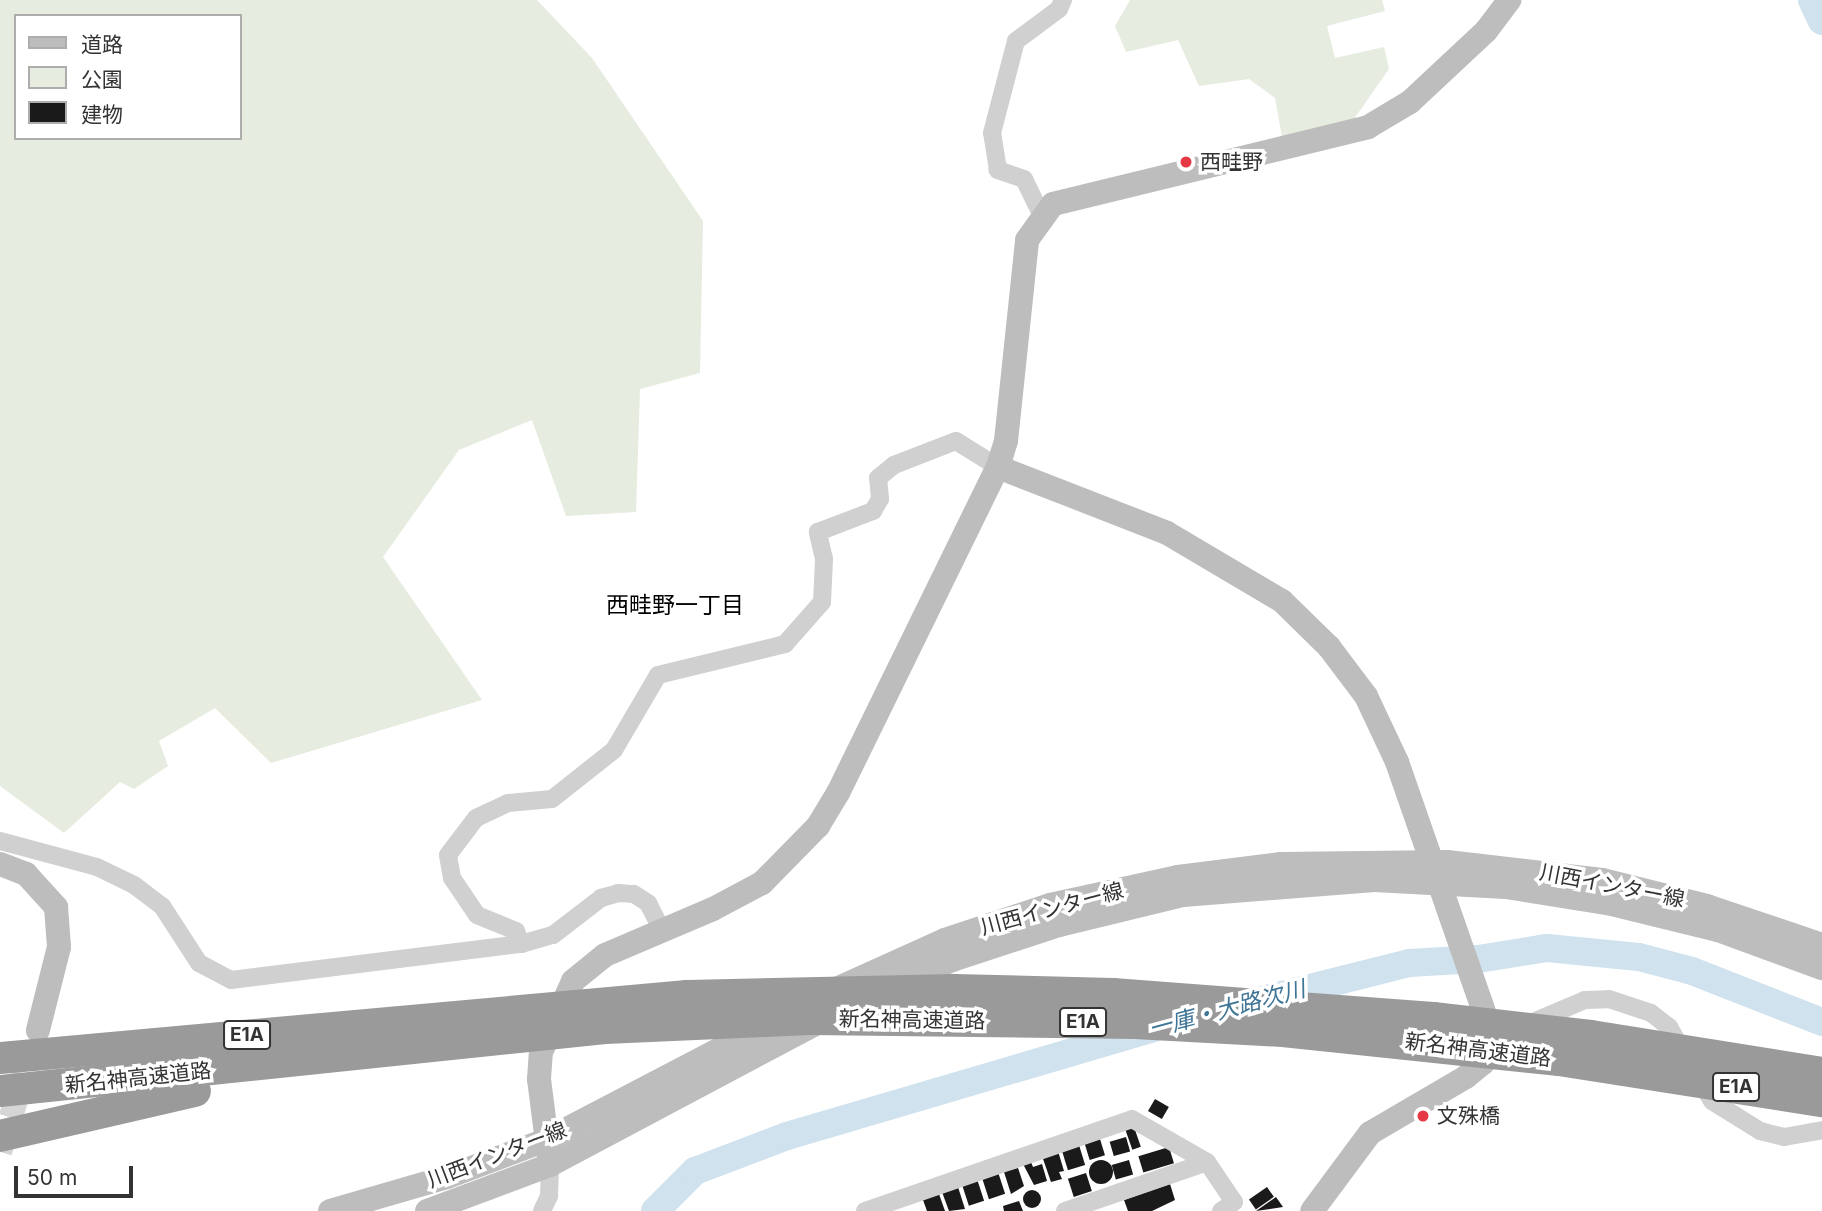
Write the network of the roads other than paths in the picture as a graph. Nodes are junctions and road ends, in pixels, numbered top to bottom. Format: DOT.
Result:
graph roads {
  1 [pos="1063,0"];
  2 [pos="1509,0"];
  3 [pos="1043,218"];
  4 [pos="998,467"];
  5 [pos="0,841"];
  6 [pos="0,864"];
  7 [pos="1375,870"];
  8 [pos="661,929"];
  9 [pos="521,944"];
  10 [pos="1822,945"];
  11 [pos="1822,968"];
  12 [pos="38,1030"];
  13 [pos="487,1034"];
  14 [pos="1494,1041"];
  15 [pos="2,1057"];
  16 [pos="1822,1073"];
  17 [pos="0,1091"];
  18 [pos="1822,1101"];
  19 [pos="0,1136"];
  20 [pos="1819,1137"];
  21 [pos="548,1152"];
  22 [pos="1207,1162"];
  23 [pos="894,1207"];
  24 [pos="330,1211"];
  25 [pos="427,1211"];
  26 [pos="542,1211"];
  27 [pos="865,1211"];
  28 [pos="1065,1211"];
  29 [pos="1221,1211"];
  30 [pos="1312,1211"];
  1 -- 3 [label="street"];
  2 -- 3 [label="street"];
  3 -- 4 [label="street"];
  4 -- 8 [label="street"];
  4 -- 9 [label="street"];
  4 -- 14 [label="street"];
  5 -- 9 [label="street"];
  6 -- 12 [label="street"];
  7 -- 10 [label="street, 川西インター線"];
  7 -- 11 [label="street, 川西インター線"];
  7 -- 21 [label="street, 川西インター線"];
  8 -- 9 [label="street"];
  8 -- 21 [label="street"];
  13 -- 15 [label="highway, 新名神高速道路 / E1A"];
  13 -- 16 [label="highway, 新名神高速道路 / E1A"];
  13 -- 17 [label="highway, 新名神高速道路 / E1A"];
  13 -- 18 [label="highway, 新名神高速道路 / E1A"];
  13 -- 19 [label="highway"];
  14 -- 20 [label="street"];
  14 -- 30 [label="street"];
  21 -- 24 [label="street, 川西インター線"];
  21 -- 25 [label="street, 川西インター線"];
  21 -- 26 [label="street"];
  22 -- 23 [label="street"];
  22 -- 28 [label="street"];
  22 -- 29 [label="street"];
  23 -- 27 [label="street"];
}
